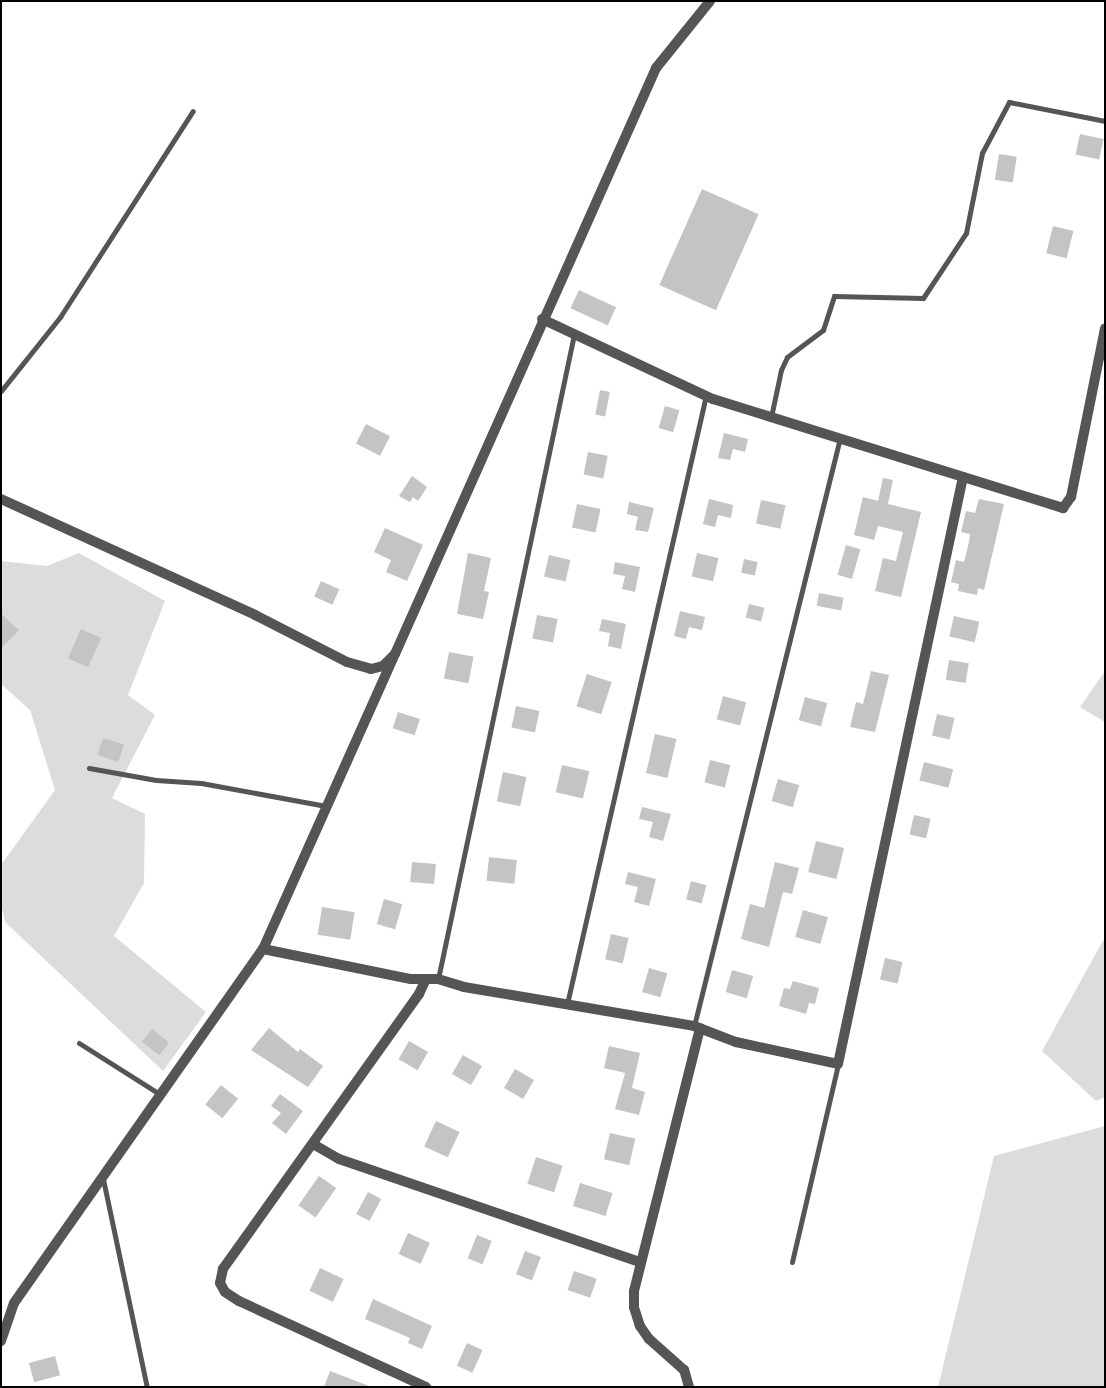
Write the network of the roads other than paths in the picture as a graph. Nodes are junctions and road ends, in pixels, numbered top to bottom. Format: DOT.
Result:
graph roads {
  1 [pos="710,1"];
  2 [pos="193,111"];
  3 [pos="1105,121"];
  4 [pos="542,320"];
  5 [pos="1105,328"];
  6 [pos="574,332"];
  7 [pos="1,391"];
  8 [pos="706,395"];
  9 [pos="771,417"];
  10 [pos="840,438"];
  11 [pos="963,477"];
  12 [pos="1,499"];
  13 [pos="395,654"];
  14 [pos="89,768"];
  15 [pos="326,806"];
  16 [pos="263,949"];
  17 [pos="426,979"];
  18 [pos="438,979"];
  19 [pos="567,1004"];
  20 [pos="697,1027"];
  21 [pos="79,1044"];
  22 [pos="838,1064"];
  23 [pos="161,1095"];
  24 [pos="313,1144"];
  25 [pos="103,1178"];
  26 [pos="639,1262"];
  27 [pos="792,1262"];
  28 [pos="1,1340"];
  29 [pos="147,1387"];
  30 [pos="426,1387"];
  31 [pos="689,1387"];
  1 -- 4 [label="street"];
  2 -- 7 [label="lane"];
  3 -- 9 [label="lane"];
  4 -- 6 [label="street"];
  4 -- 13 [label="street"];
  5 -- 11 [label="street"];
  6 -- 8 [label="street"];
  6 -- 18 [label="lane"];
  8 -- 9 [label="street"];
  8 -- 19 [label="lane"];
  9 -- 10 [label="street"];
  10 -- 11 [label="street"];
  10 -- 20 [label="lane"];
  11 -- 22 [label="street"];
  12 -- 13 [label="street"];
  13 -- 15 [label="street"];
  14 -- 15 [label="lane"];
  15 -- 16 [label="street"];
  16 -- 17 [label="street"];
  16 -- 23 [label="street"];
  17 -- 18 [label="street"];
  17 -- 24 [label="street"];
  18 -- 19 [label="street"];
  19 -- 20 [label="street"];
  20 -- 22 [label="street"];
  20 -- 26 [label="street"];
  21 -- 23 [label="lane"];
  22 -- 27 [label="lane"];
  23 -- 25 [label="street"];
  24 -- 26 [label="street"];
  24 -- 30 [label="street"];
  25 -- 28 [label="street"];
  25 -- 29 [label="lane"];
  26 -- 31 [label="street"];
}
